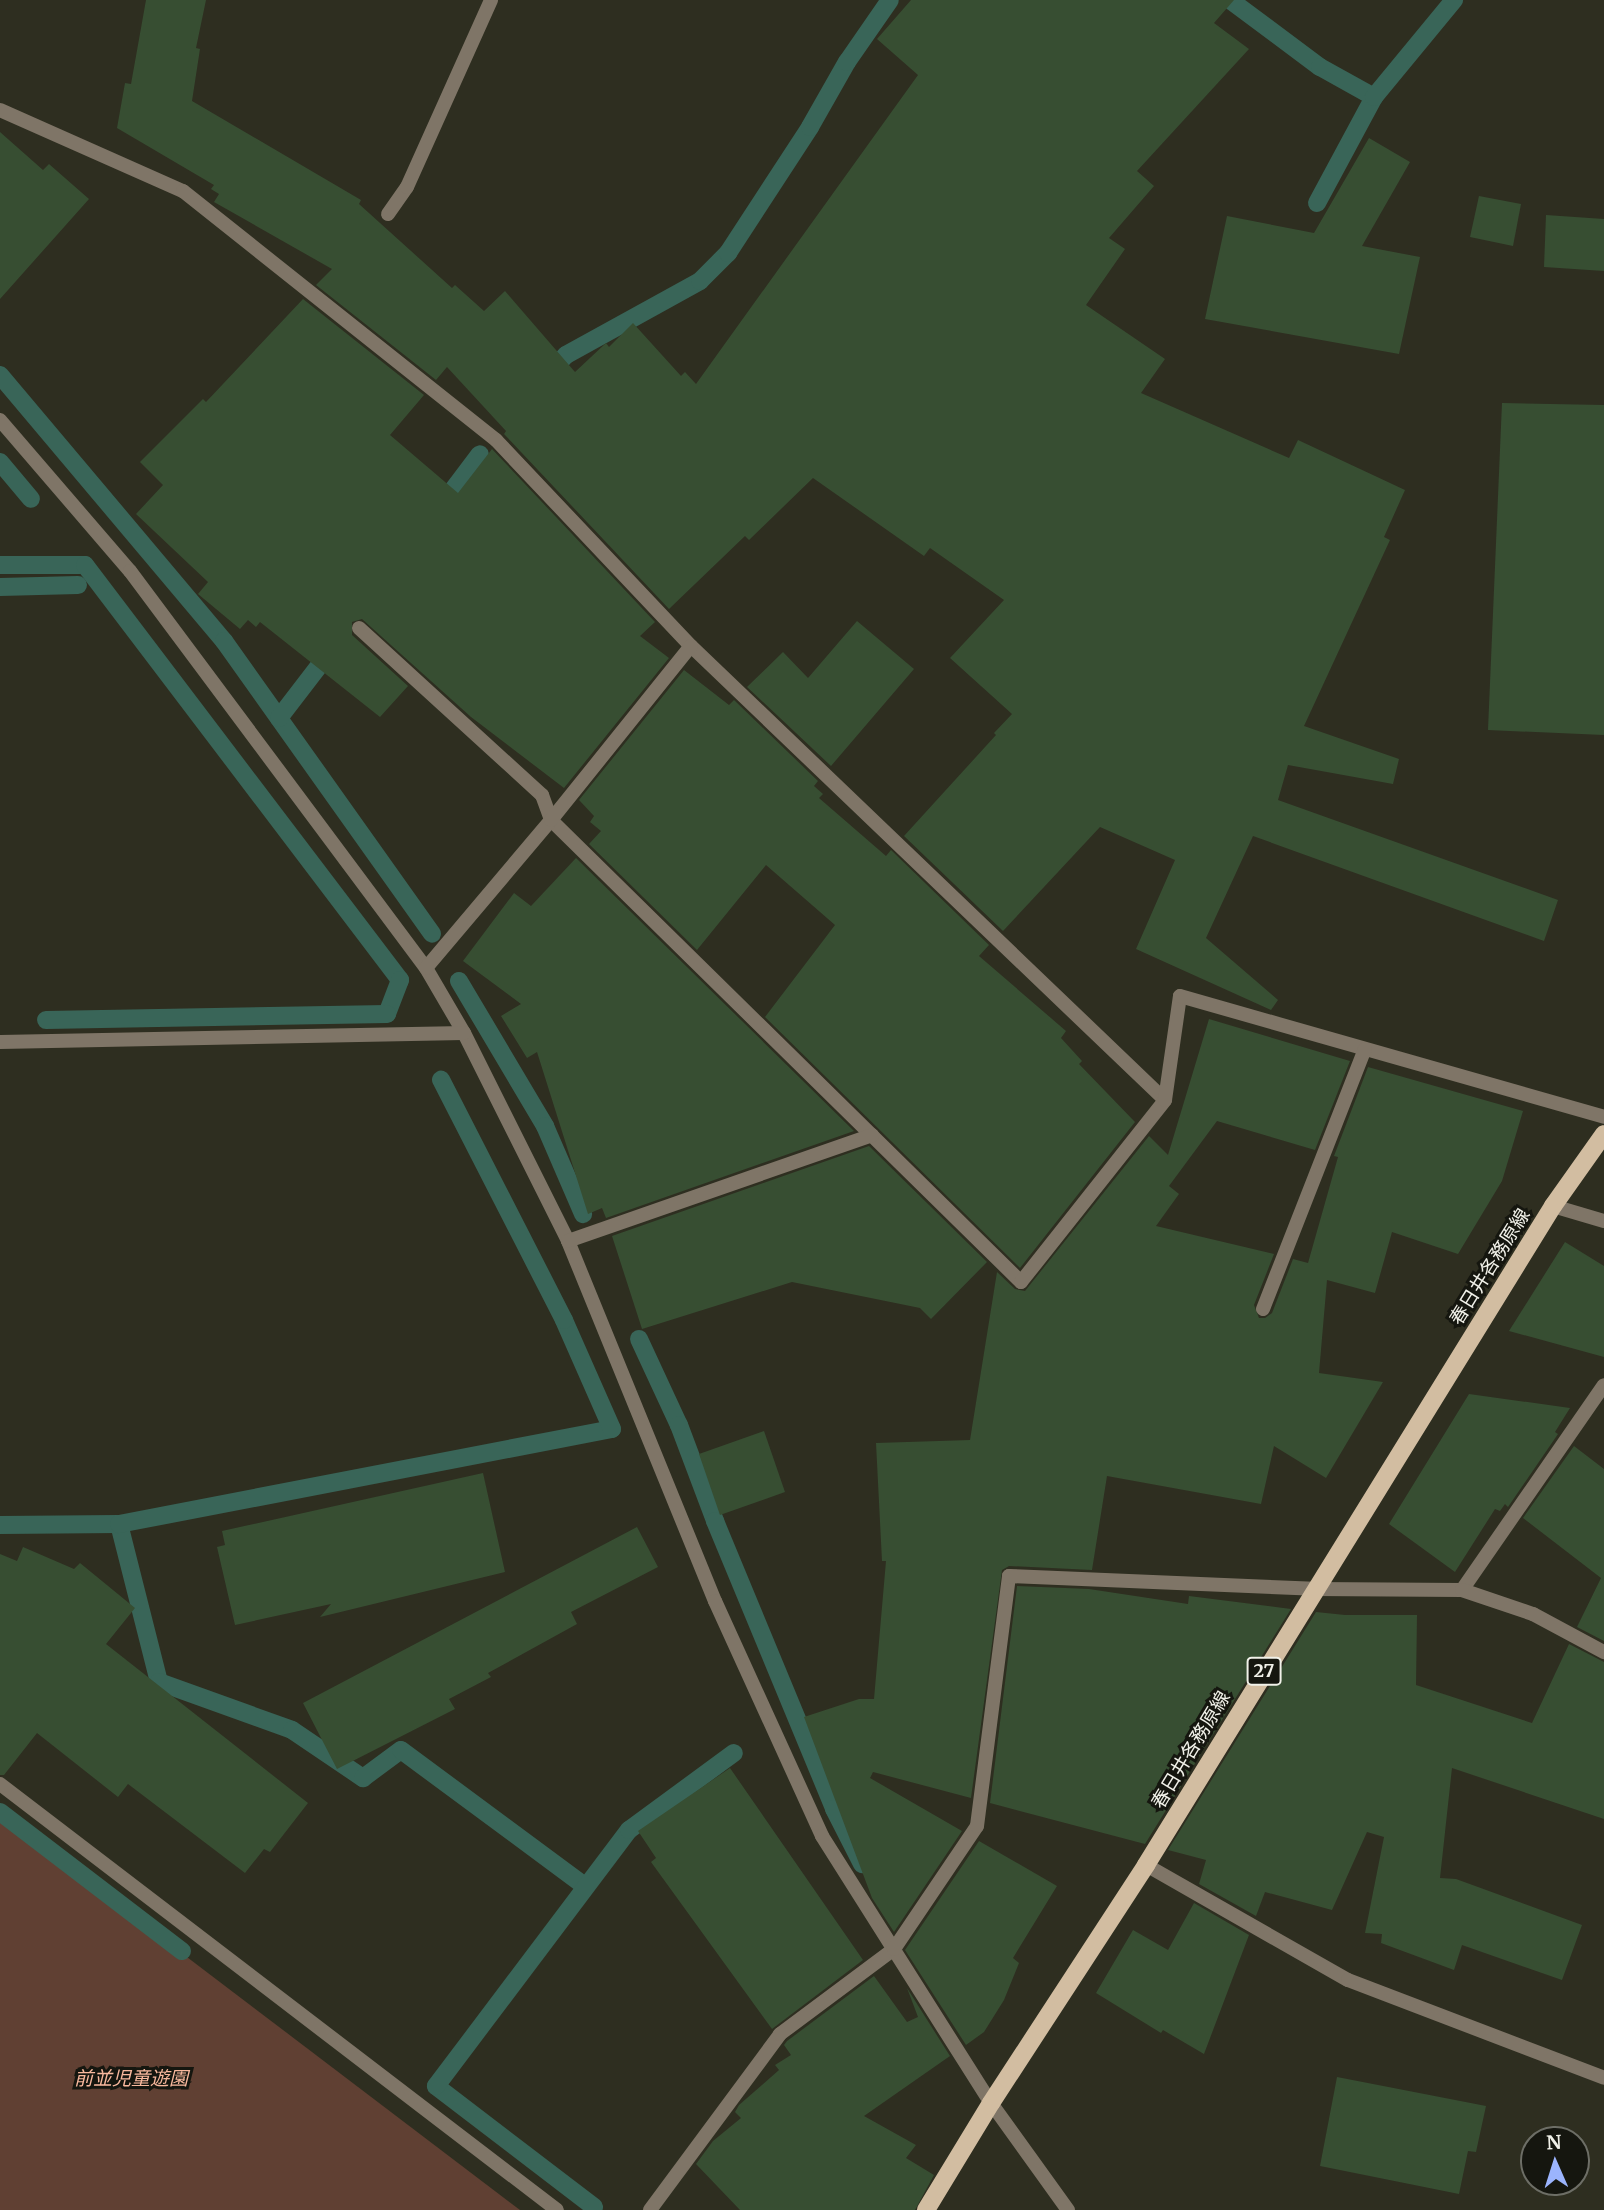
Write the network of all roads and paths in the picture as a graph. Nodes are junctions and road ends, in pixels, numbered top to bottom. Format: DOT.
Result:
graph roads {
  1 [pos="491,0"];
  2 [pos="0,110"];
  3 [pos="388,214"];
  4 [pos="0,420"];
  5 [pos="359,628"];
  6 [pos="691,646"];
  7 [pos="551,820"];
  8 [pos="426,968"];
  9 [pos="464,1032"];
  10 [pos="0,1042"];
  11 [pos="1365,1049"];
  12 [pos="1166,1100"];
  13 [pos="1604,1117"];
  14 [pos="1604,1134"];
  15 [pos="872,1135"];
  16 [pos="1553,1206"];
  17 [pos="1604,1221"];
  18 [pos="568,1241"];
  19 [pos="1263,1310"];
  20 [pos="1604,1385"];
  21 [pos="1314,1589"];
  22 [pos="1462,1590"];
  23 [pos="1604,1652"];
  24 [pos="0,1784"];
  25 [pos="1146,1865"];
  26 [pos="894,1949"];
  27 [pos="1604,2078"];
  28 [pos="991,2103"];
  29 [pos="558,2210"];
  30 [pos="650,2210"];
  31 [pos="926,2210"];
  32 [pos="1068,2210"];
  1 -- 3 [label="street"];
  2 -- 6 [label="street"];
  4 -- 8 [label="street"];
  5 -- 7 [label="street"];
  6 -- 7 [label="street"];
  6 -- 12 [label="street"];
  7 -- 8 [label="street"];
  7 -- 15 [label="street"];
  8 -- 9 [label="street"];
  9 -- 10 [label="street"];
  9 -- 18 [label="street"];
  11 -- 12 [label="street"];
  11 -- 13 [label="street"];
  11 -- 19 [label="street"];
  12 -- 15 [label="street"];
  14 -- 16 [label="main road, 春日井各務原線 / 27"];
  15 -- 18 [label="street"];
  16 -- 17 [label="street"];
  16 -- 21 [label="main road, 春日井各務原線 / 27"];
  18 -- 26 [label="street"];
  20 -- 22 [label="street"];
  21 -- 22 [label="street"];
  21 -- 25 [label="main road, 春日井各務原線 / 27"];
  21 -- 26 [label="street"];
  22 -- 23 [label="street"];
  24 -- 29 [label="street"];
  25 -- 27 [label="street"];
  25 -- 28 [label="main road, 春日井各務原線 / 27"];
  26 -- 28 [label="street"];
  26 -- 30 [label="street"];
  28 -- 31 [label="main road, 春日井各務原線 / 27"];
  28 -- 32 [label="street"];
}
